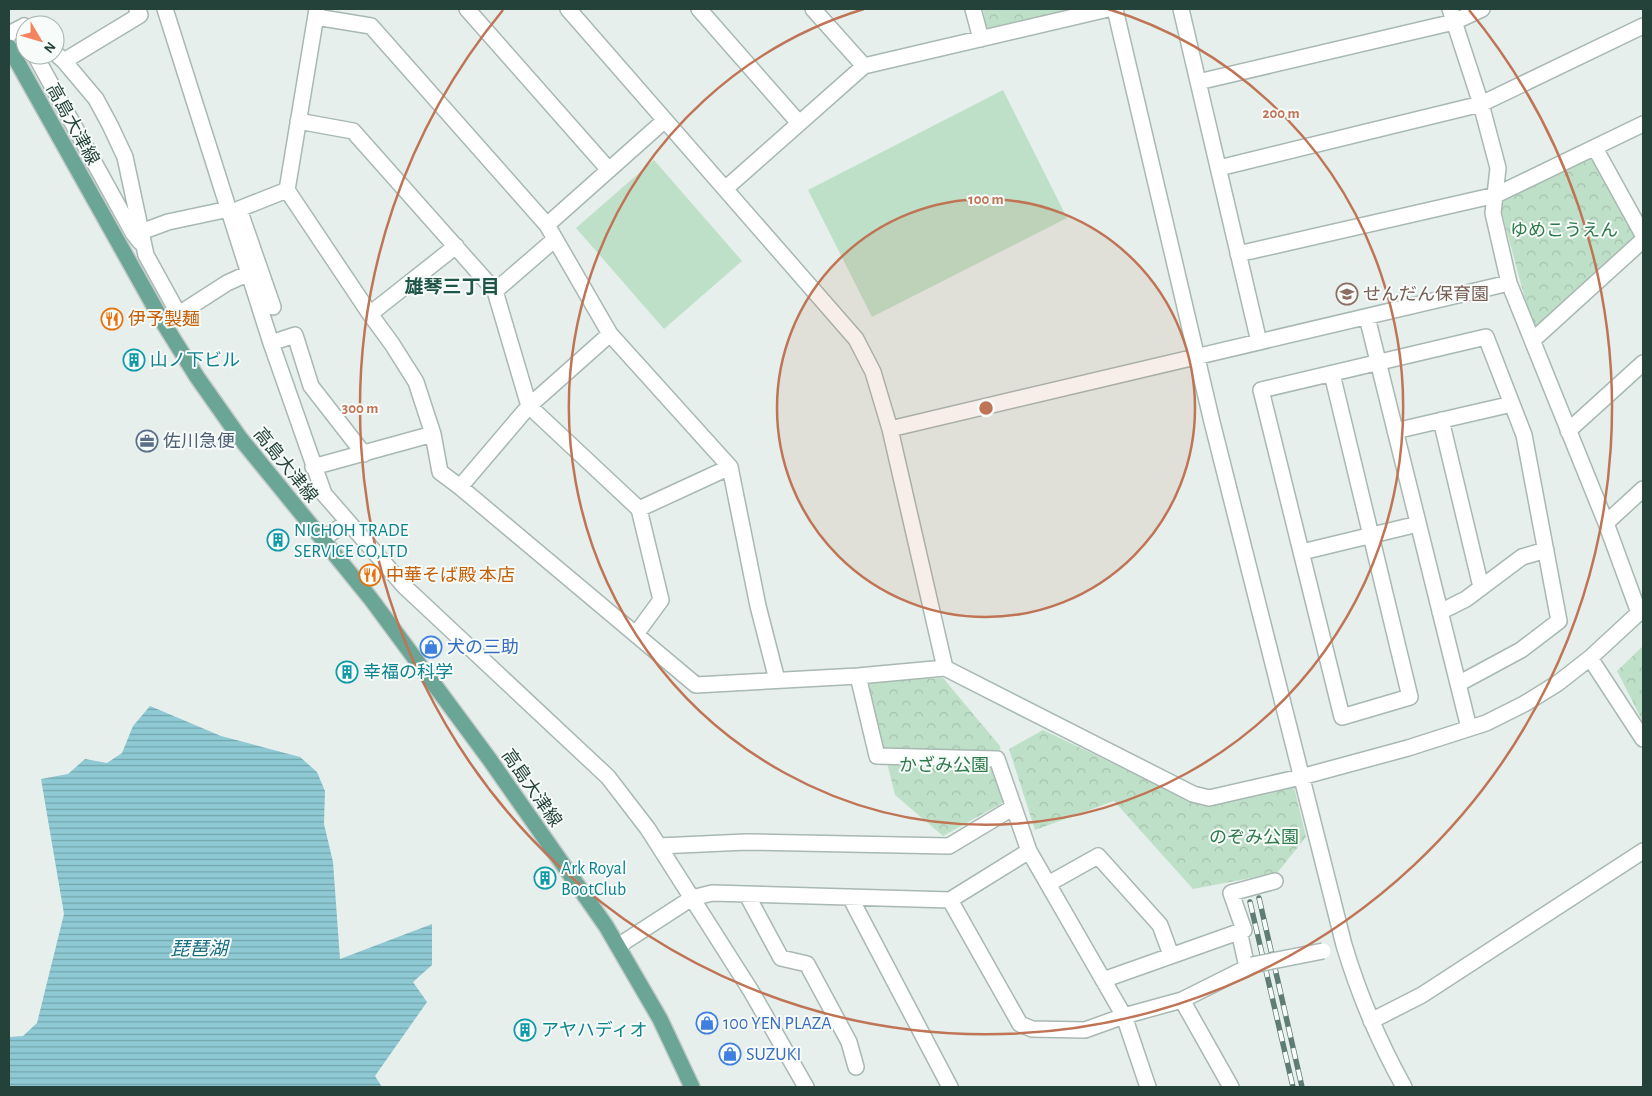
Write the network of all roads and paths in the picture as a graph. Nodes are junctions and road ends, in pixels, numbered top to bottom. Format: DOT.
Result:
graph roads {
  1 [pos="137,9"];
  2 [pos="165,9"];
  3 [pos="468,9"];
  4 [pos="568,9"];
  5 [pos="699,9"];
  6 [pos="813,9"];
  7 [pos="973,9"];
  8 [pos="1108,9"];
  9 [pos="1115,9"];
  10 [pos="1181,9"];
  11 [pos="1482,9"];
  12 [pos="317,13"];
  13 [pos="1452,15"];
  14 [pos="1643,26"];
  15 [pos="981,39"];
  16 [pos="9,47"];
  17 [pos="65,54"];
  18 [pos="65,64"];
  19 [pos="40,65"];
  20 [pos="864,66"];
  21 [pos="1198,82"];
  22 [pos="1481,104"];
  23 [pos="665,120"];
  24 [pos="298,121"];
  25 [pos="799,123"];
  26 [pos="1643,124"];
  27 [pos="1594,148"];
  28 [pos="1219,168"];
  29 [pos="608,170"];
  30 [pos="724,189"];
  31 [pos="287,190"];
  32 [pos="1496,195"];
  33 [pos="234,216"];
  34 [pos="547,225"];
  35 [pos="1643,236"];
  36 [pos="142,240"];
  37 [pos="554,240"];
  38 [pos="1643,240"];
  39 [pos="456,246"];
  40 [pos="1238,254"];
  41 [pos="126,257"];
  42 [pos="249,273"];
  43 [pos="1509,283"];
  44 [pos="495,291"];
  45 [pos="273,307"];
  46 [pos="178,314"];
  47 [pos="370,314"];
  48 [pos="1367,317"];
  49 [pos="164,324"];
  50 [pos="610,334"];
  51 [pos="1533,340"];
  52 [pos="1259,342"];
  53 [pos="271,343"];
  54 [pos="1197,356"];
  55 [pos="1378,363"];
  56 [pos="1643,364"];
  57 [pos="1332,374"];
  58 [pos="1512,404"];
  59 [pos="529,406"];
  60 [pos="1440,420"];
  61 [pos="890,429"];
  62 [pos="1395,430"];
  63 [pos="1568,431"];
  64 [pos="433,434"];
  65 [pos="364,454"];
  66 [pos="313,467"];
  67 [pos="730,467"];
  68 [pos="460,487"];
  69 [pos="1643,489"];
  70 [pos="638,509"];
  71 [pos="348,522"];
  72 [pos="1606,523"];
  73 [pos="1418,524"];
  74 [pos="1371,535"];
  75 [pos="322,539"];
  76 [pos="1546,550"];
  77 [pos="1302,552"];
  78 [pos="1481,588"];
  79 [pos="1641,611"];
  80 [pos="1440,612"];
  81 [pos="636,634"];
  82 [pos="1590,658"];
  83 [pos="945,668"];
  84 [pos="858,676"];
  85 [pos="777,680"];
  86 [pos="1458,684"];
  87 [pos="1469,728"];
  88 [pos="1643,739"];
  89 [pos="1301,776"];
  90 [pos="1014,807"];
  91 [pos="659,846"];
  92 [pos="1029,851"];
  93 [pos="1643,851"];
  94 [pos="1275,881"];
  95 [pos="1048,884"];
  96 [pos="748,895"];
  97 [pos="850,897"];
  98 [pos="692,898"];
  99 [pos="950,900"];
  100 [pos="1239,931"];
  101 [pos="1344,945"];
  102 [pos="618,946"];
  103 [pos="1171,955"];
  104 [pos="1250,966"];
  105 [pos="1103,980"];
  106 [pos="1182,1000"];
  107 [pos="1124,1016"];
  108 [pos="1371,1021"];
  109 [pos="856,1067"];
  110 [pos="692,1087"];
  111 [pos="806,1087"];
  112 [pos="950,1087"];
  113 [pos="1148,1087"];
  114 [pos="1231,1087"];
  115 [pos="1404,1087"];
  1 -- 17 [label="street"];
  2 -- 33 [label="street"];
  3 -- 29 [label="street"];
  4 -- 23 [label="street"];
  5 -- 25 [label="street"];
  6 -- 20 [label="street"];
  7 -- 15 [label="street"];
  8 -- 15 [label="street"];
  9 -- 54 [label="street"];
  10 -- 21 [label="street"];
  11 -- 13 [label="street"];
  12 -- 24 [label="street"];
  12 -- 34 [label="street"];
  13 -- 21 [label="street"];
  13 -- 22 [label="street"];
  14 -- 22 [label="street"];
  15 -- 20 [label="street"];
  16 -- 41 [label="main road, 高島大津線"];
  18 -- 36 [label="street"];
  19 -- 36 [label="street"];
  20 -- 25 [label="street"];
  21 -- 28 [label="street"];
  22 -- 28 [label="street"];
  22 -- 32 [label="street"];
  23 -- 29 [label="street"];
  23 -- 30 [label="street"];
  24 -- 31 [label="street"];
  24 -- 39 [label="street"];
  25 -- 30 [label="street"];
  26 -- 27 [label="street"];
  27 -- 32 [label="street"];
  27 -- 35 [label="street"];
  28 -- 40 [label="street"];
  29 -- 34 [label="street"];
  30 -- 61 [label="street"];
  31 -- 33 [label="street"];
  31 -- 47 [label="street"];
  32 -- 40 [label="street"];
  32 -- 43 [label="street"];
  33 -- 36 [label="street"];
  33 -- 42 [label="street"];
  33 -- 45 [label="street"];
  34 -- 37 [label="street"];
  36 -- 41 [label="street"];
  36 -- 46 [label="street"];
  37 -- 44 [label="street"];
  37 -- 50 [label="street"];
  38 -- 51 [label="street"];
  39 -- 44 [label="street"];
  39 -- 47 [label="street"];
  40 -- 52 [label="street"];
  41 -- 49 [label="main road, 高島大津線"];
  42 -- 46 [label="street"];
  42 -- 53 [label="street"];
  43 -- 48 [label="street"];
  43 -- 51 [label="street"];
  44 -- 59 [label="street"];
  46 -- 49 [label="street"];
  47 -- 64 [label="street"];
  48 -- 52 [label="street"];
  48 -- 55 [label="street"];
  49 -- 75 [label="main road, 高島大津線"];
  50 -- 59 [label="street"];
  50 -- 67 [label="street"];
  51 -- 63 [label="street"];
  52 -- 54 [label="street"];
  53 -- 65 [label="street"];
  53 -- 66 [label="street"];
  54 -- 61 [label="street"];
  54 -- 89 [label="street"];
  55 -- 57 [label="street"];
  55 -- 58 [label="street"];
  55 -- 62 [label="street"];
  56 -- 63 [label="street"];
  57 -- 74 [label="street"];
  57 -- 77 [label="street"];
  58 -- 60 [label="street"];
  58 -- 76 [label="street"];
  59 -- 68 [label="street"];
  59 -- 70 [label="street"];
  60 -- 62 [label="street"];
  60 -- 78 [label="street"];
  61 -- 83 [label="street"];
  62 -- 73 [label="street"];
  63 -- 72 [label="street"];
  64 -- 65 [label="street"];
  64 -- 68 [label="street"];
  65 -- 66 [label="street"];
  66 -- 71 [label="street"];
  67 -- 70 [label="street"];
  67 -- 85 [label="street"];
  68 -- 81 [label="street"];
  69 -- 72 [label="street"];
  70 -- 81 [label="street"];
  71 -- 75 [label="street"];
  71 -- 91 [label="street"];
  72 -- 79 [label="street"];
  73 -- 74 [label="street"];
  73 -- 80 [label="street"];
  74 -- 77 [label="street"];
  74 -- 77 [label="street"];
  75 -- 102 [label="main road, 高島大津線"];
  76 -- 78 [label="street"];
  76 -- 86 [label="street"];
  78 -- 80 [label="street"];
  79 -- 82 [label="street"];
  80 -- 86 [label="street"];
  81 -- 85 [label="street"];
  82 -- 87 [label="street"];
  82 -- 88 [label="street"];
  83 -- 84 [label="street"];
  83 -- 89 [label="street"];
  84 -- 85 [label="street"];
  84 -- 90 [label="street"];
  86 -- 87 [label="street"];
  87 -- 89 [label="street"];
  89 -- 101 [label="street"];
  90 -- 91 [label="street"];
  90 -- 92 [label="street"];
  91 -- 98 [label="street"];
  92 -- 95 [label="street"];
  92 -- 99 [label="street"];
  93 -- 108 [label="street"];
  94 -- 100 [label="street"];
  95 -- 103 [label="street"];
  95 -- 105 [label="street"];
  96 -- 97 [label="street"];
  96 -- 98 [label="street"];
  96 -- 109 [label="street"];
  97 -- 99 [label="street"];
  97 -- 112 [label="street"];
  98 -- 102 [label="street"];
  98 -- 111 [label="street"];
  99 -- 107 [label="street"];
  100 -- 103 [label="street"];
  100 -- 104 [label="street"];
  101 -- 104 [label="street, bridge"];
  101 -- 108 [label="street"];
  102 -- 110 [label="main road, 高島大津線"];
  103 -- 105 [label="street"];
  104 -- 106 [label="street"];
  105 -- 107 [label="street"];
  106 -- 107 [label="street"];
  106 -- 114 [label="street"];
  107 -- 113 [label="street"];
  108 -- 115 [label="street"];
}
